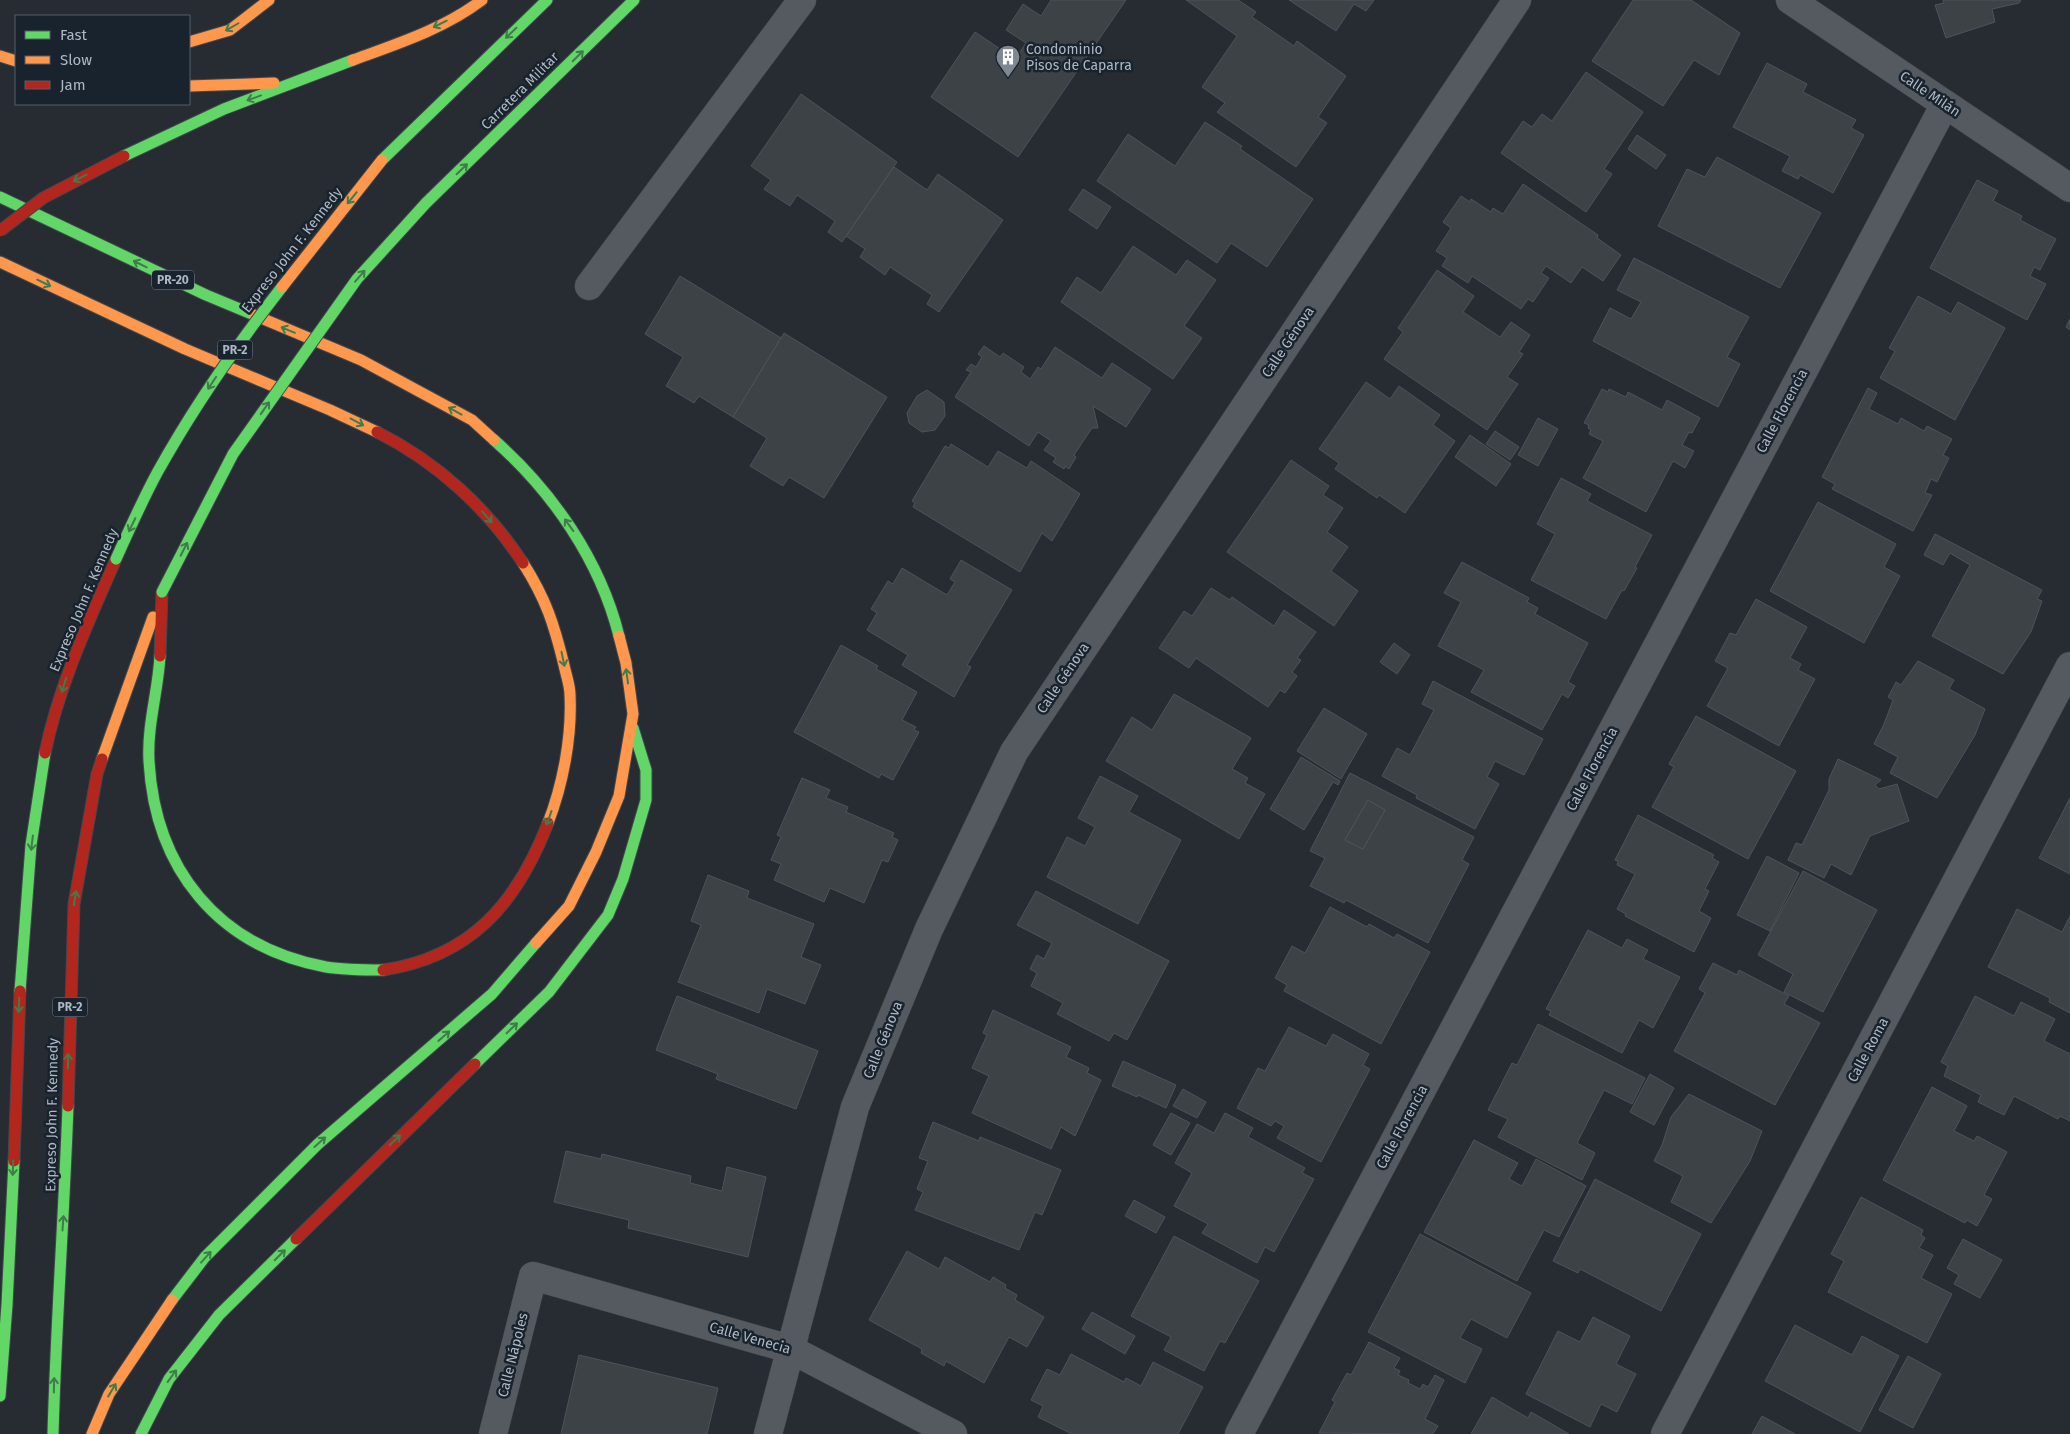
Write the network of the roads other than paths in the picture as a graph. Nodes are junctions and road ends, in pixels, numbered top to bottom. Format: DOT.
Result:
graph roads {
  1 [pos="269,0"];
  2 [pos="482,0"];
  3 [pos="547,0"];
  4 [pos="634,0"];
  5 [pos="802,0"];
  6 [pos="1517,0"];
  7 [pos="1790,0"];
  8 [pos="190,42"];
  9 [pos="0,56"];
  10 [pos="15,61"];
  11 [pos="300,81"];
  12 [pos="190,86"];
  13 [pos="1945,104"];
  14 [pos="2070,188"];
  15 [pos="0,197"];
  16 [pos="426,203"];
  17 [pos="0,231"];
  18 [pos="0,262"];
  19 [pos="589,286"];
  20 [pos="162,592"];
  21 [pos="2070,666"];
  22 [pos="632,724"];
  23 [pos="533,1276"];
  24 [pos="790,1348"];
  25 [pos="0,1396"];
  26 [pos="53,1434"];
  27 [pos="92,1434"];
  28 [pos="141,1434"];
  29 [pos="494,1434"];
  30 [pos="768,1434"];
  31 [pos="953,1434"];
  32 [pos="1239,1434"];
  33 [pos="1666,1434"];
  1 -- 8 [label="highway, one-way"];
  2 -- 11 [label="highway, one-way"];
  3 -- 25 [label="highway, Expreso John F. Kennedy / PR-2, one-way, bridge"];
  16 -- 4 [label="highway, Carretera Militar / PR-2, one-way"];
  5 -- 19 [label="street"];
  6 -- 24 [label="street, Calle Génova"];
  7 -- 13 [label="street, Calle Milán"];
  9 -- 10 [label="highway"];
  11 -- 12 [label="highway"];
  11 -- 17 [label="highway, one-way, bridge"];
  13 -- 14 [label="street, Calle Milán"];
  13 -- 32 [label="street, Calle Florencia"];
  22 -- 15 [label="highway, PR-20, one-way"];
  20 -- 16 [label="highway, Expreso John F. Kennedy / PR-2, one-way, bridge"];
  18 -- 20 [label="highway, one-way"];
  26 -- 20 [label="highway, Expreso John F. Kennedy / PR-2, one-way"];
  21 -- 33 [label="street, Calle Roma"];
  27 -- 22 [label="highway, one-way"];
  28 -- 22 [label="highway, one-way"];
  23 -- 24 [label="street, Calle Venecia"];
  23 -- 29 [label="street, Calle Nápoles"];
  24 -- 30 [label="street, Calle Génova"];
  24 -- 31 [label="street, Calle Venecia"];
}
